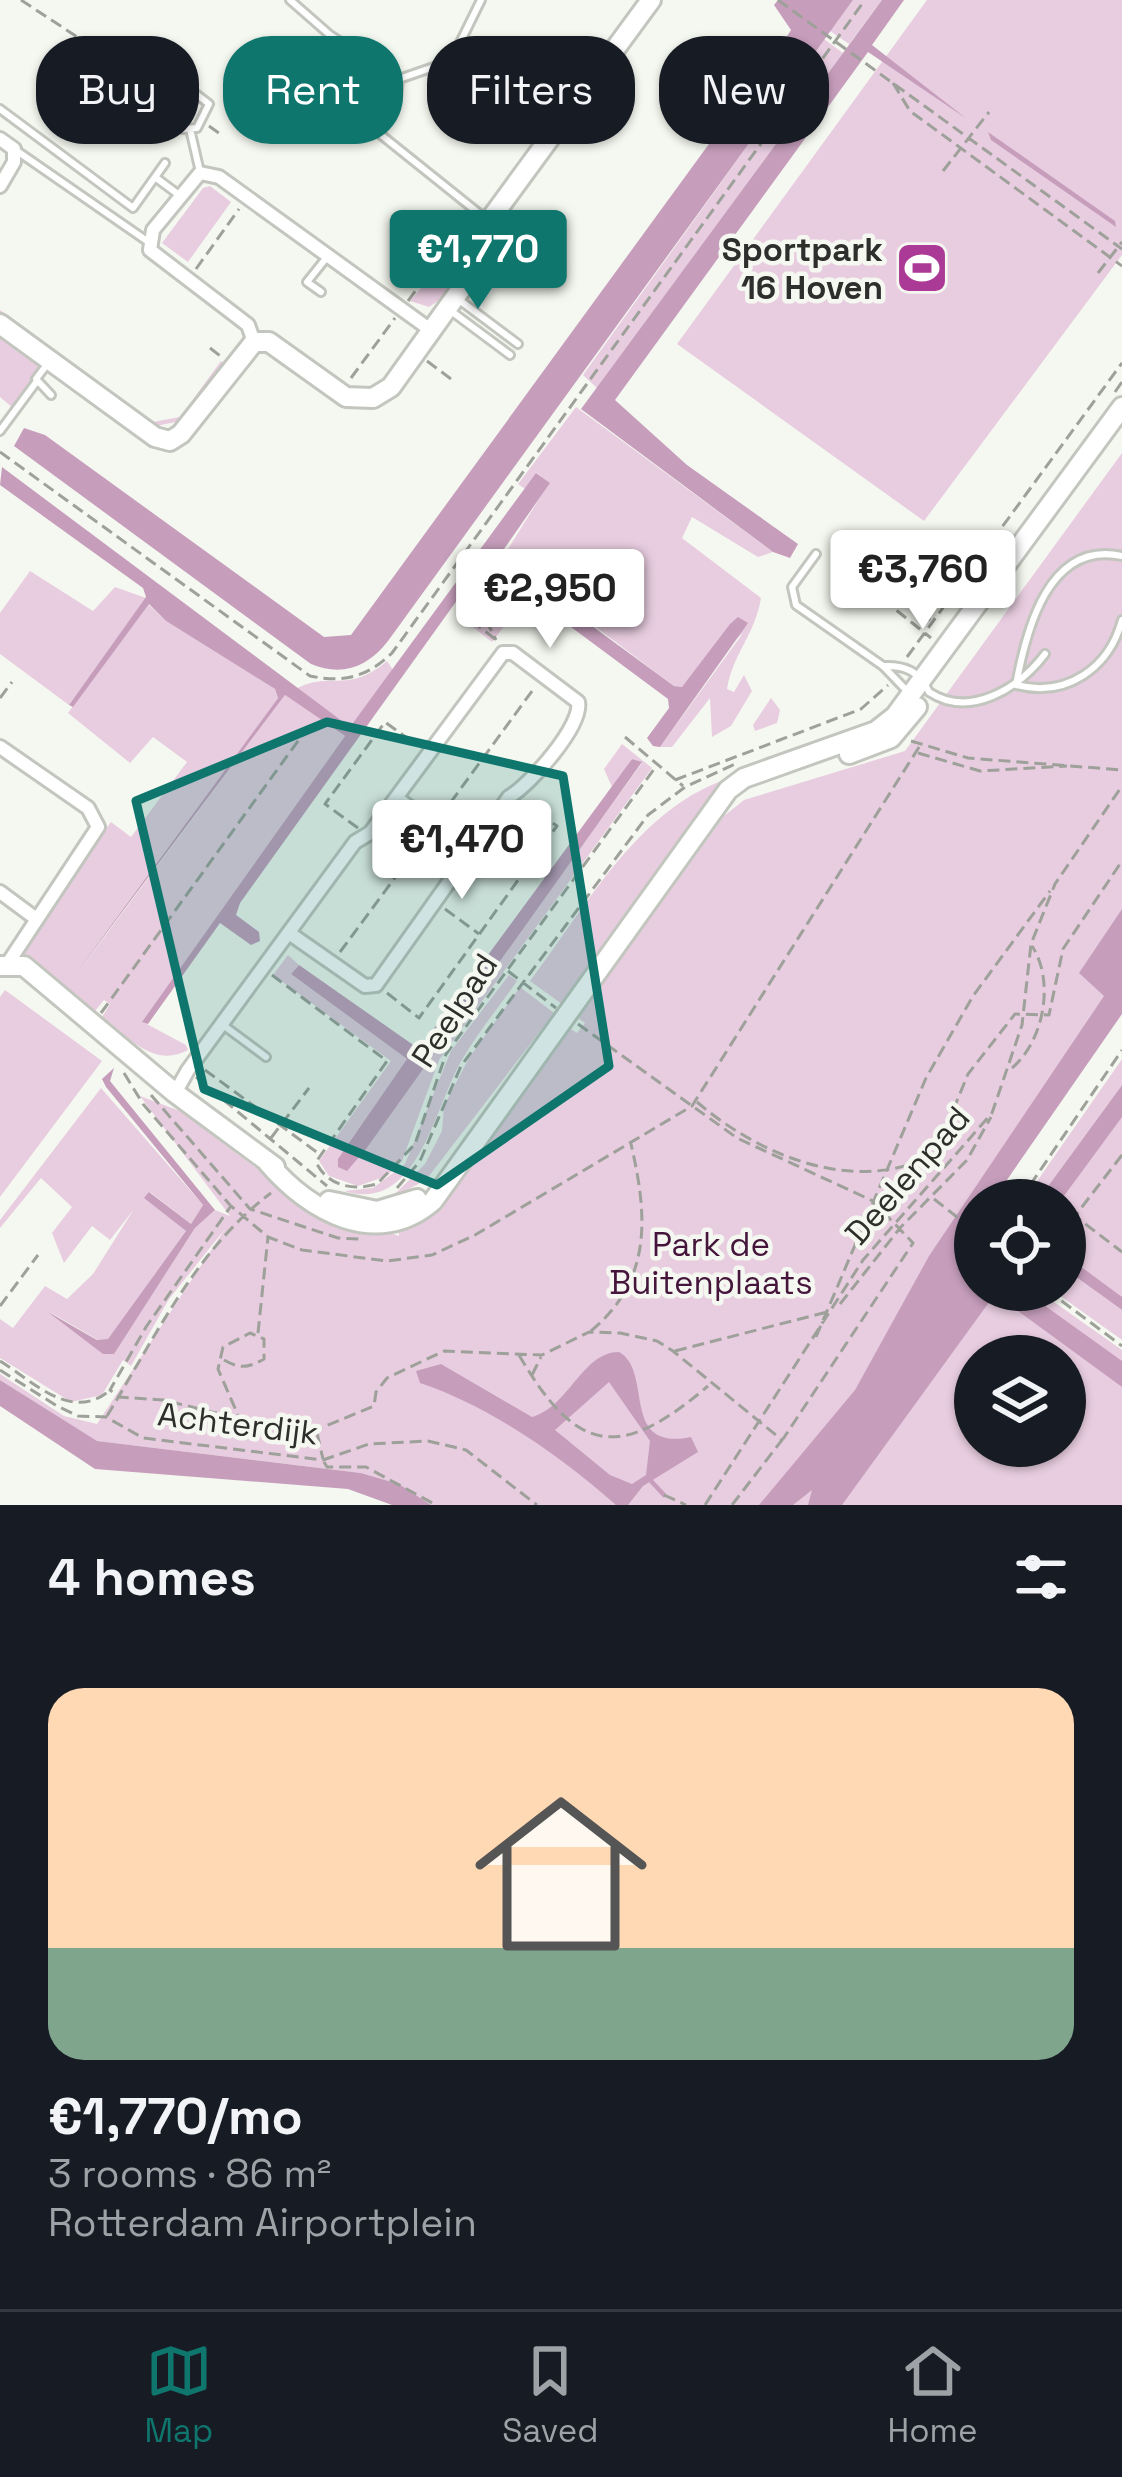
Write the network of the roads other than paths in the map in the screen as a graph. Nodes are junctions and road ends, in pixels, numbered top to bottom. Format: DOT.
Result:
graph roads {
  1 [pos="290,0"];
  2 [pos="481,0"];
  3 [pos="651,0"];
  4 [pos="332,36"];
  5 [pos="403,78"];
  6 [pos="0,109"];
  7 [pos="190,129"];
  8 [pos="0,139"];
  9 [pos="193,144"];
  10 [pos="392,144"];
  11 [pos="14,149"];
  12 [pos="165,163"];
  13 [pos="200,173"];
  14 [pos="155,177"];
  15 [pos="0,185"];
  16 [pos="179,195"];
  17 [pos="489,221"];
  18 [pos="147,241"];
  19 [pos="327,256"];
  20 [pos="321,292"];
  21 [pos="451,303"];
  22 [pos="0,324"];
  23 [pos="432,331"];
  24 [pos="254,342"];
  25 [pos="518,344"];
  26 [pos="510,355"];
  27 [pos="50,360"];
  28 [pos="37,381"];
  29 [pos="51,395"];
  30 [pos="1115,404"];
  31 [pos="1122,428"];
  32 [pos="0,431"];
  33 [pos="816,554"];
  34 [pos="1122,556"];
  35 [pos="1122,620"];
  36 [pos="1045,654"];
  37 [pos="883,666"];
  38 [pos="1016,685"];
  39 [pos="911,686"];
  40 [pos="0,747"];
  41 [pos="399,796"];
  42 [pos="714,814"];
  43 [pos="472,849"];
  44 [pos="0,892"];
  45 [pos="35,918"];
  46 [pos="289,934"];
  47 [pos="4,964"];
  48 [pos="223,1025"];
  49 [pos="266,1057"];
  50 [pos="176,1093"];
  1 -- 4 [label="lane"];
  2 -- 5 [label="lane"];
  3 -- 17 [label="street"];
  6 -- 14 [label="lane"];
  7 -- 7 [label="lane"];
  8 -- 11 [label="street"];
  9 -- 13 [label="lane"];
  10 -- 17 [label="lane"];
  11 -- 15 [label="street"];
  11 -- 18 [label="lane"];
  12 -- 14 [label="lane"];
  13 -- 16 [label="street"];
  13 -- 19 [label="street"];
  14 -- 16 [label="lane"];
  16 -- 18 [label="street"];
  17 -- 21 [label="street"];
  18 -- 24 [label="street"];
  19 -- 20 [label="lane"];
  19 -- 23 [label="street"];
  21 -- 23 [label="street"];
  21 -- 25 [label="lane"];
  21 -- 26 [label="lane"];
  22 -- 27 [label="street"];
  23 -- 24 [label="street"];
  24 -- 27 [label="street"];
  27 -- 28 [label="lane"];
  28 -- 29 [label="lane"];
  28 -- 32 [label="lane"];
  30 -- 39 [label="street"];
  31 -- 39 [label="street"];
  33 -- 37 [label="lane"];
  34 -- 38 [label="lane"];
  35 -- 38 [label="lane"];
  36 -- 38 [label="lane"];
  37 -- 39 [label="lane"];
  37 -- 39 [label="lane"];
  38 -- 39 [label="lane"];
  39 -- 42 [label="street"];
  39 -- 42 [label="street"];
  40 -- 45 [label="street"];
  41 -- 43 [label="lane"];
  41 -- 43 [label="street"];
  41 -- 46 [label="street"];
  42 -- 50 [label="street"];
  43 -- 46 [label="street"];
  44 -- 45 [label="street"];
  45 -- 47 [label="street"];
  46 -- 48 [label="street"];
  47 -- 50 [label="street"];
  48 -- 49 [label="lane"];
  48 -- 50 [label="street"];
}
